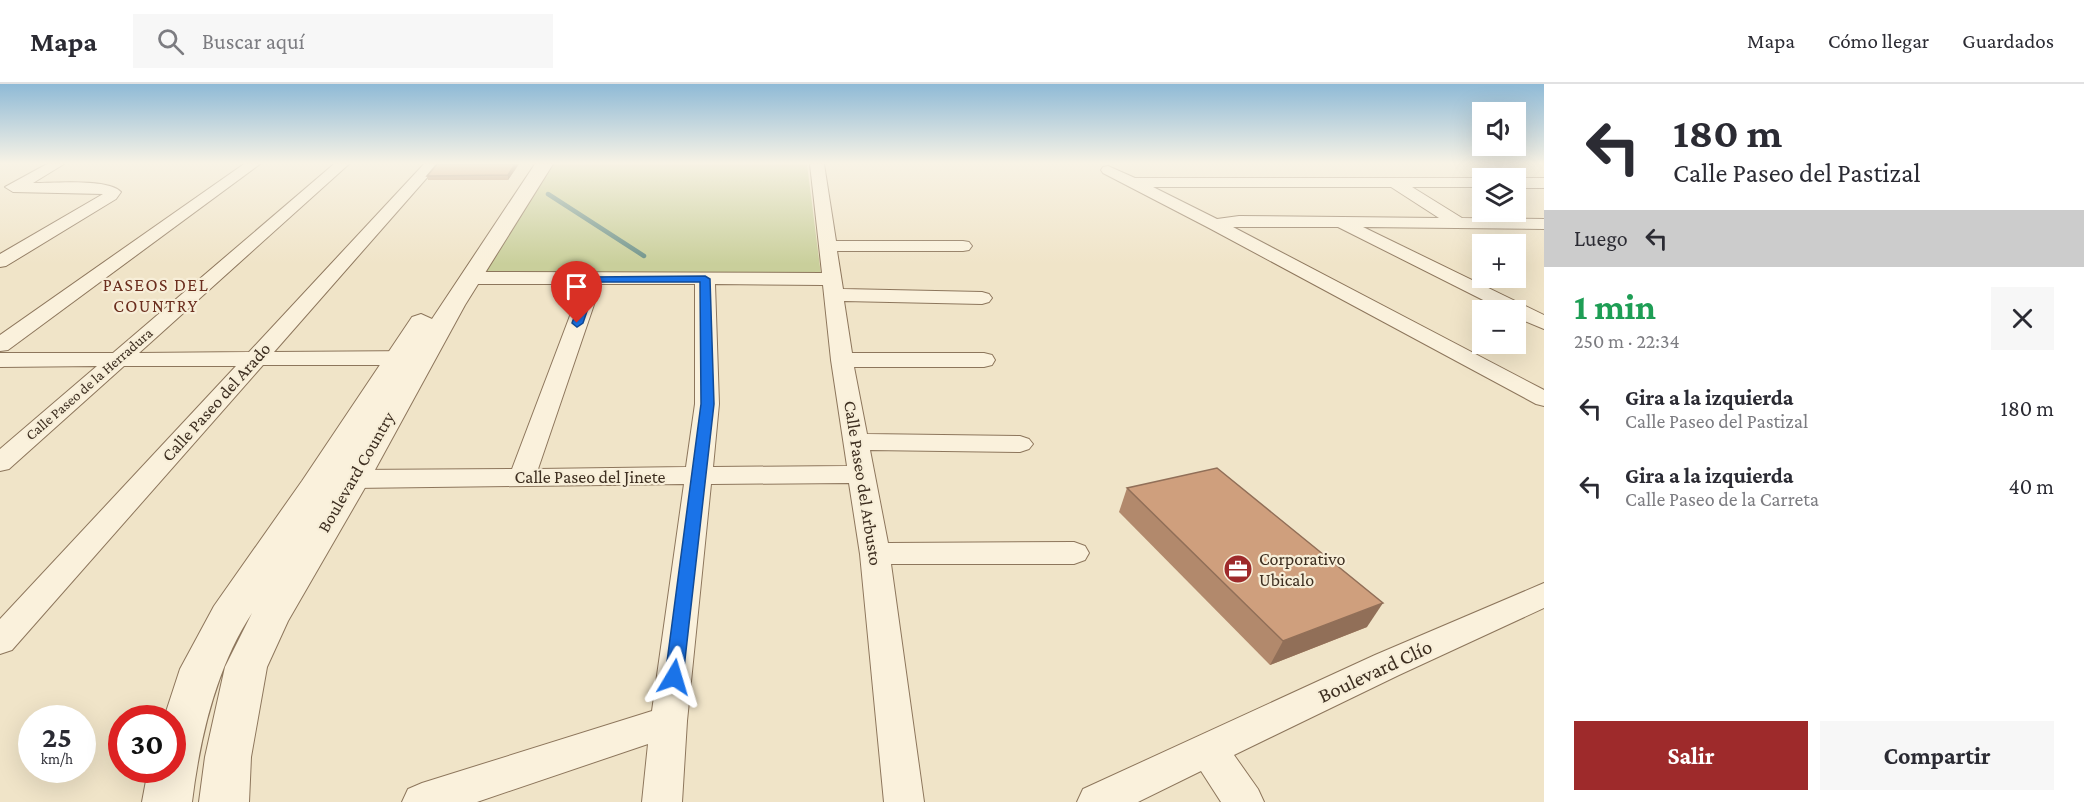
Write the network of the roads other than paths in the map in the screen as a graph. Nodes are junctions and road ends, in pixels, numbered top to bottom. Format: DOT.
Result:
graph roads {
  1 [pos="107,198"];
  2 [pos="206,198"];
  3 [pos="304,198"];
  4 [pos="402,198"];
  5 [pos="505,198"];
  6 [pos="523,198"];
  7 [pos="821,198"];
  8 [pos="1163,198"];
  9 [pos="1418,198"];
  10 [pos="1339,222"];
  11 [pos="1215,224"];
  12 [pos="1459,224"];
  13 [pos="1544,224"];
  14 [pos="828,246"];
  15 [pos="963,246"];
  16 [pos="0,262"];
  17 [pos="471,278"];
  18 [pos="593,279"];
  19 [pos="705,279"];
  20 [pos="832,287"];
  21 [pos="982,298"];
  22 [pos="1544,324"];
  23 [pos="1526,330"];
  24 [pos="0,345"];
  25 [pos="1472,345"];
  26 [pos="1453,350"];
  27 [pos="256,358"];
  28 [pos="410,358"];
  29 [pos="0,360"];
  30 [pos="117,360"];
  31 [pos="842,360"];
  32 [pos="984,360"];
  33 [pos="1544,399"];
  34 [pos="858,442"];
  35 [pos="1020,444"];
  36 [pos="0,463"];
  37 [pos="863,474"];
  38 [pos="522,477"];
  39 [pos="697,477"];
  40 [pos="353,479"];
  41 [pos="875,554"];
  42 [pos="1074,554"];
  43 [pos="1544,595"];
  44 [pos="0,640"];
  45 [pos="186,721"];
  46 [pos="669,721"];
  47 [pos="1207,748"];
  48 [pos="169,783"];
  49 [pos="166,802"];
  50 [pos="224,802"];
  51 [pos="422,802"];
  52 [pos="662,802"];
  53 [pos="904,802"];
  54 [pos="1097,802"];
  55 [pos="1244,802"];
  1 -- 16 [label="street"];
  2 -- 24 [label="street"];
  3 -- 30 [label="street, Calle Paseo de la Herradura"];
  4 -- 27 [label="street, Calle Paseo del Arado"];
  5 -- 28 [label="street, Boulevard Country"];
  6 -- 17 [label="street, Boulevard Country"];
  7 -- 14 [label="street, Calle Paseo del Arbusto"];
  8 -- 11 [label="street"];
  9 -- 12 [label="street"];
  10 -- 11 [label="street"];
  10 -- 12 [label="street"];
  10 -- 22 [label="street"];
  11 -- 26 [label="street"];
  12 -- 13 [label="street"];
  14 -- 15 [label="street"];
  14 -- 20 [label="street, Calle Paseo del Arbusto"];
  17 -- 18 [label="street"];
  17 -- 28 [label="street, Boulevard Country"];
  18 -- 19 [label="street"];
  18 -- 38 [label="street"];
  19 -- 20 [label="street"];
  19 -- 39 [label="street"];
  20 -- 21 [label="street"];
  20 -- 31 [label="street, Calle Paseo del Arbusto"];
  22 -- 23 [label="street"];
  25 -- 26 [label="street"];
  26 -- 33 [label="street"];
  27 -- 28 [label="street"];
  27 -- 30 [label="street"];
  27 -- 44 [label="street, Calle Paseo del Arado"];
  28 -- 40 [label="street, Boulevard Country"];
  28 -- 45 [label="street, Boulevard Country"];
  29 -- 30 [label="street"];
  30 -- 36 [label="street, Calle Paseo de la Herradura"];
  31 -- 32 [label="street"];
  31 -- 34 [label="street, Calle Paseo del Arbusto"];
  34 -- 35 [label="street"];
  34 -- 37 [label="street, Calle Paseo del Arbusto"];
  37 -- 39 [label="street, Calle Paseo del Jinete"];
  37 -- 41 [label="street, Calle Paseo del Arbusto"];
  38 -- 39 [label="street, Calle Paseo del Jinete"];
  38 -- 40 [label="street, Calle Paseo del Jinete"];
  39 -- 46 [label="street"];
  40 -- 50 [label="street, Boulevard Country"];
  41 -- 42 [label="street"];
  41 -- 53 [label="street, Calle Paseo del Arbusto"];
  43 -- 47 [label="street, Boulevard Clío"];
  46 -- 51 [label="street"];
  46 -- 52 [label="street"];
  47 -- 54 [label="street, Boulevard Clío"];
  47 -- 55 [label="street"];
  48 -- 49 [label="street, Boulevard Country"];
}
